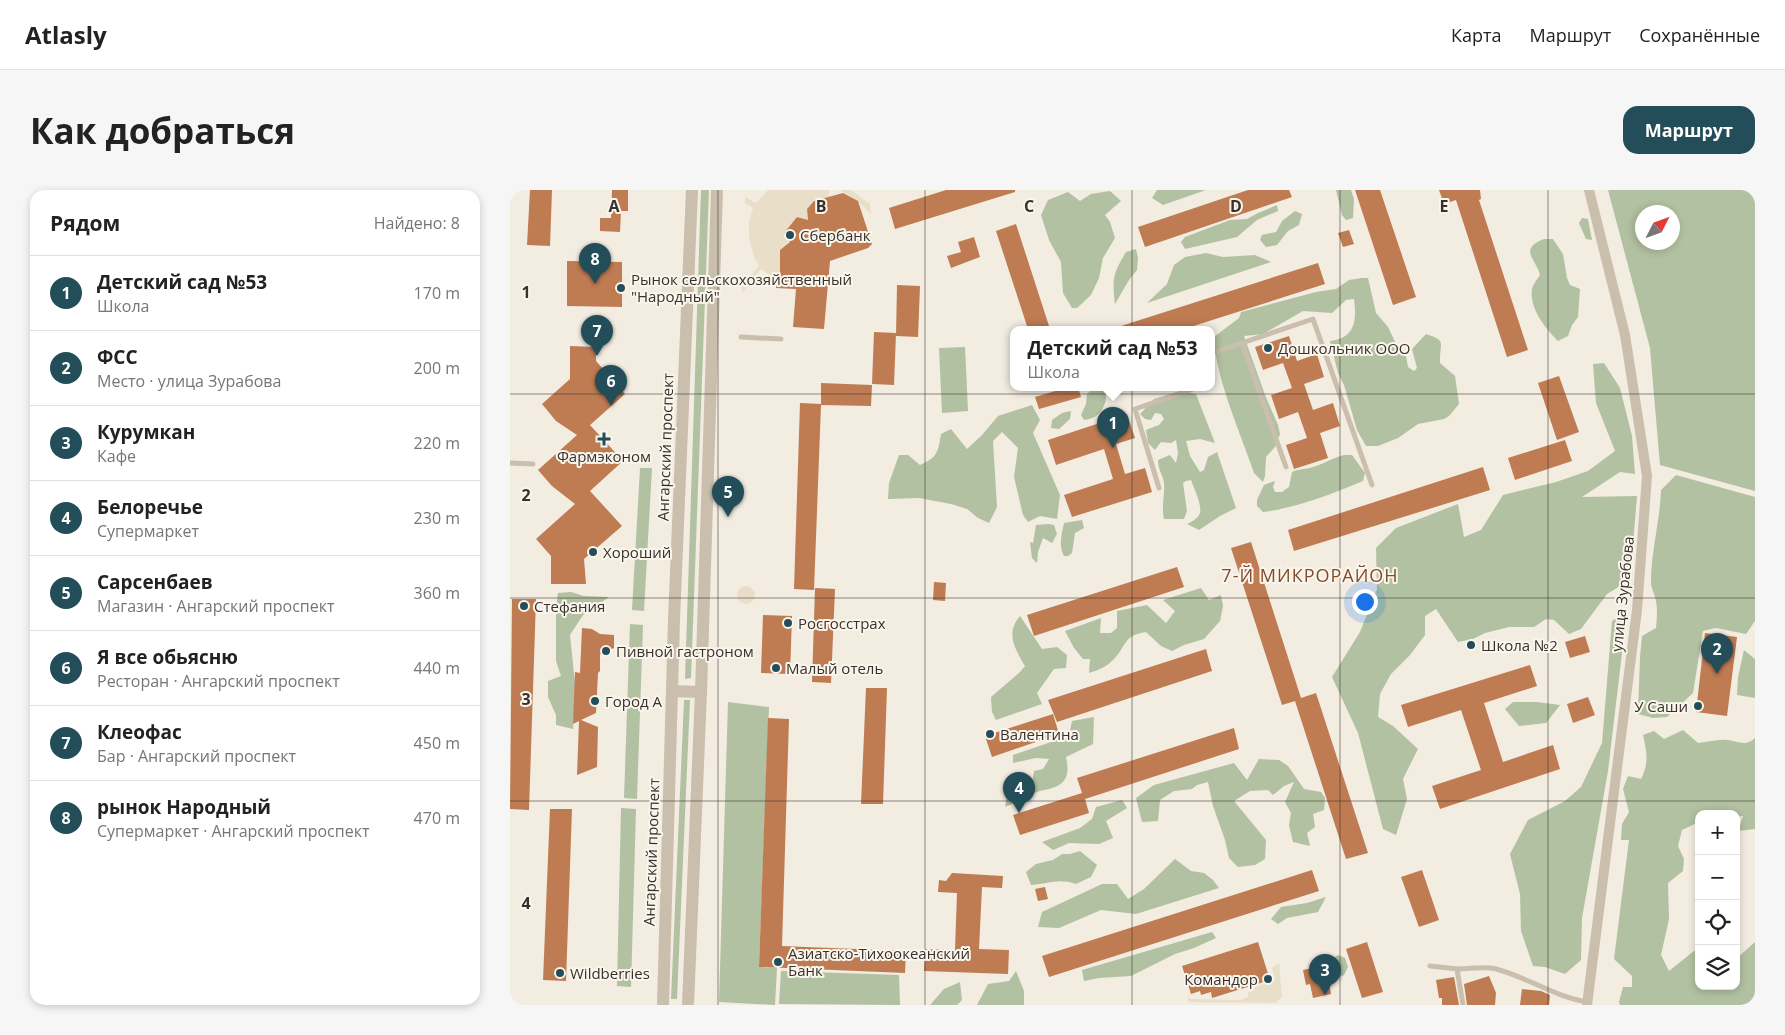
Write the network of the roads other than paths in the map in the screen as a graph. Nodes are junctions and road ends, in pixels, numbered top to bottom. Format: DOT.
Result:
graph roads {
  1 [pos="692,190"];
  2 [pos="717,190"];
  3 [pos="1589,190"];
  4 [pos="741,337"];
  5 [pos="781,339"];
  6 [pos="1242,343"];
  7 [pos="1215,352"];
  8 [pos="1187,391"];
  9 [pos="510,463"];
  10 [pos="533,464"];
  11 [pos="1286,467"];
  12 [pos="1372,485"];
  13 [pos="1159,488"];
  14 [pos="672,691"];
  15 [pos="701,692"];
  16 [pos="1430,966"];
  17 [pos="1457,968"];
  18 [pos="1587,1003"];
  19 [pos="663,1005"];
  20 [pos="688,1005"];
  21 [pos="1463,1005"];
  1 -- 14 [label="street, Ангарский проспект"];
  2 -- 15 [label="street"];
  3 -- 18 [label="street, улица Зурабова"];
  4 -- 5 [label="lane"];
  6 -- 7 [label="lane"];
  6 -- 11 [label="lane"];
  6 -- 12 [label="lane"];
  8 -- 13 [label="lane"];
  9 -- 10 [label="lane"];
  14 -- 15 [label="street"];
  14 -- 19 [label="street, Ангарский проспект"];
  15 -- 20 [label="street"];
  16 -- 17 [label="lane"];
  17 -- 18 [label="lane"];
  17 -- 21 [label="lane"];
}
